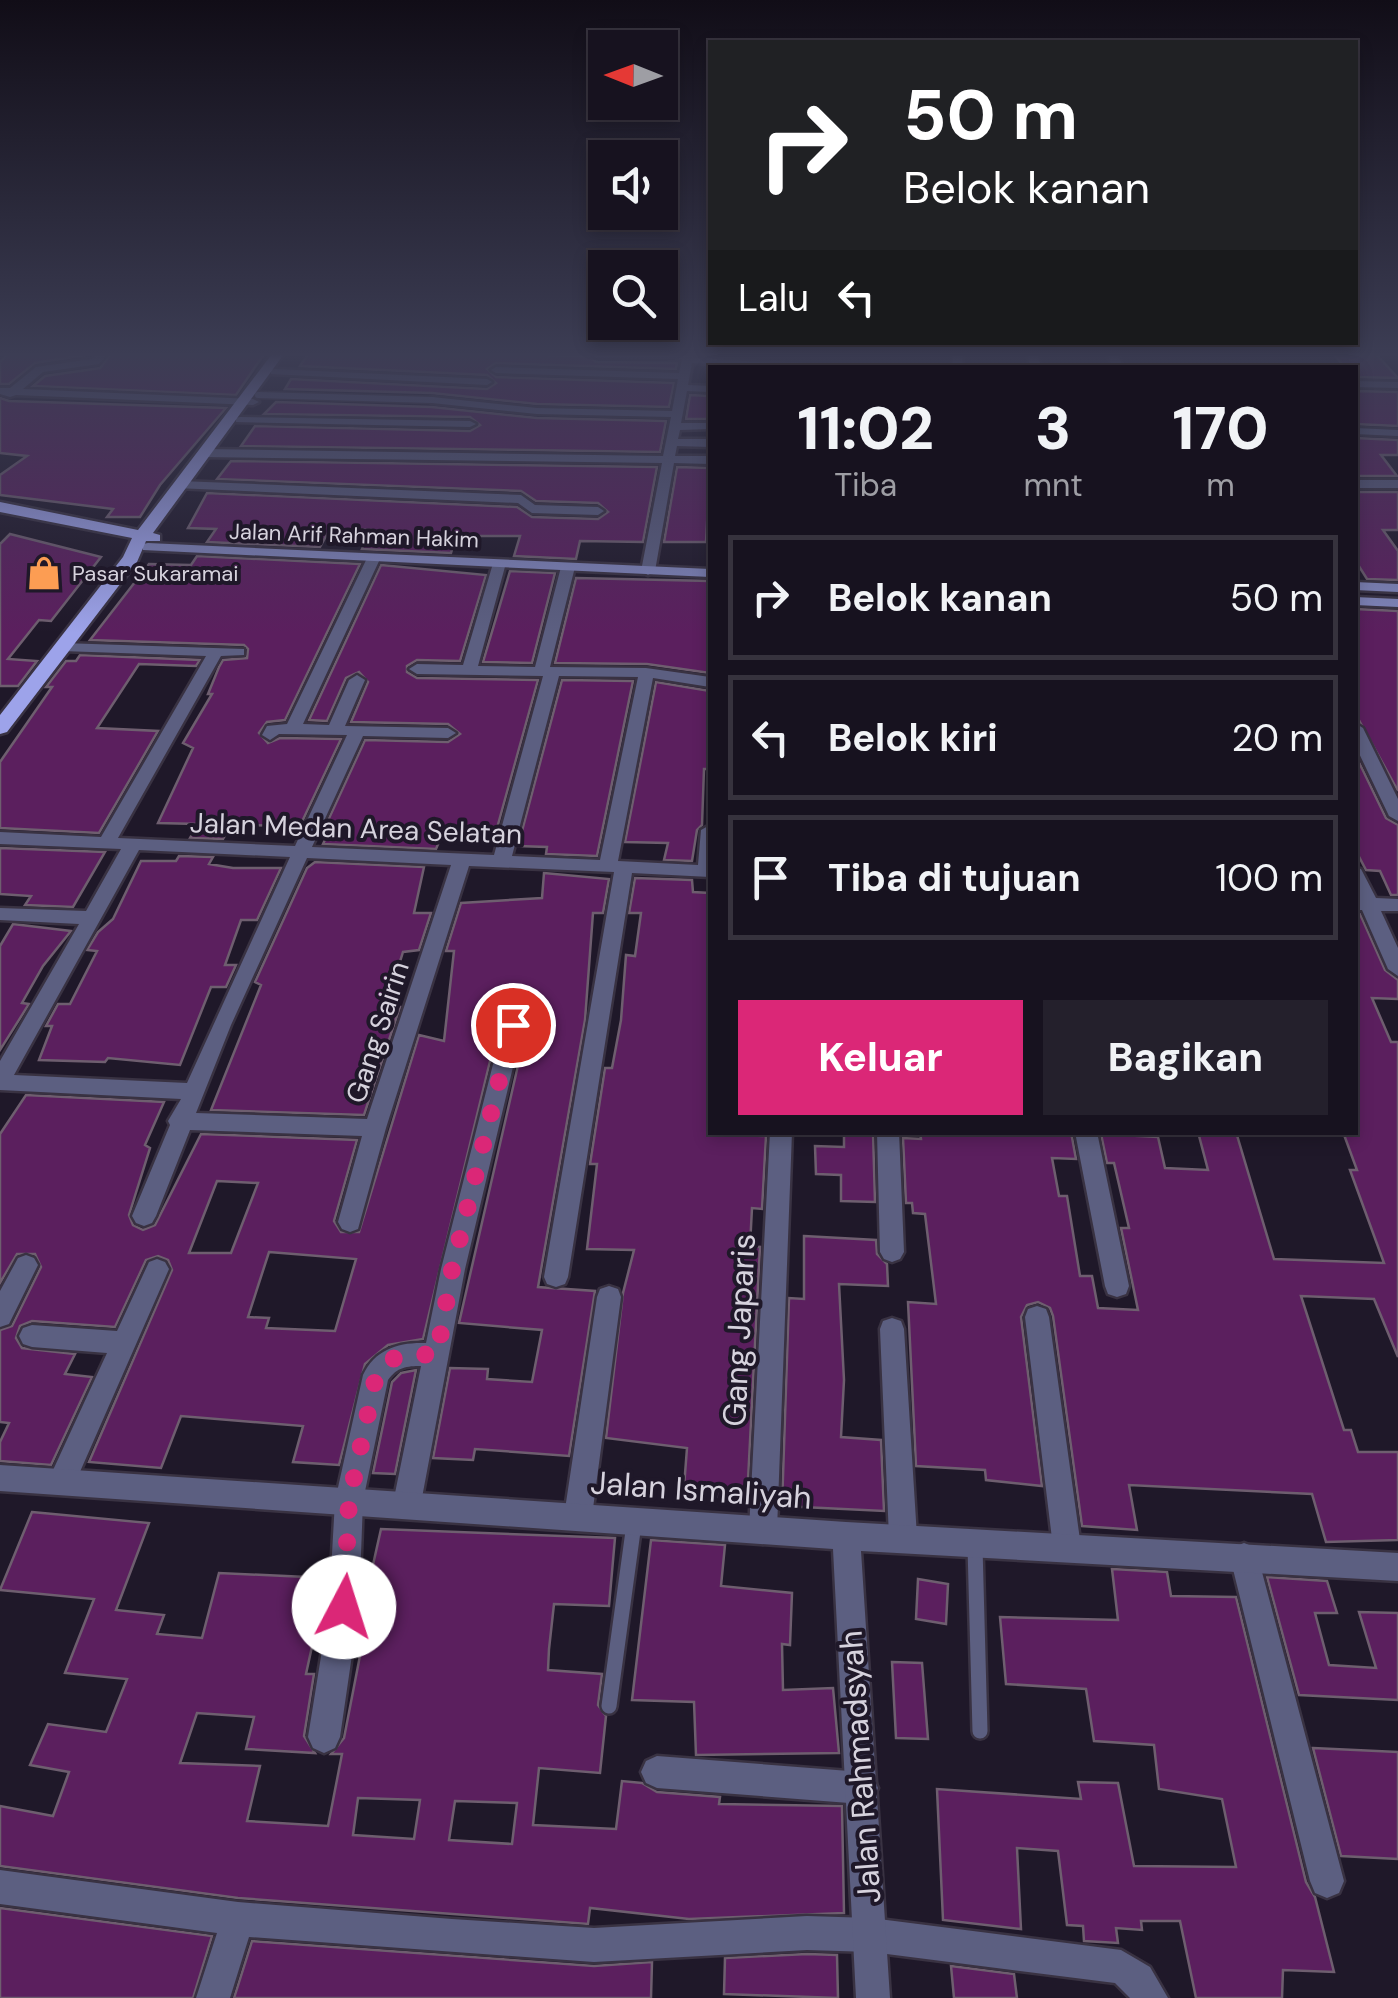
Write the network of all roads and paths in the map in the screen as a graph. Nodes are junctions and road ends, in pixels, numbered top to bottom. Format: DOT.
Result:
graph roads {
  1 [pos="215,447"];
  2 [pos="216,447"];
  3 [pos="670,447"];
  4 [pos="210,454"];
  5 [pos="667,460"];
  6 [pos="708,460"];
  7 [pos="1358,484"];
  8 [pos="1398,484"];
  9 [pos="186,486"];
  10 [pos="0,507"];
  11 [pos="598,511"];
  12 [pos="0,516"];
  13 [pos="142,544"];
  14 [pos="373,559"];
  15 [pos="708,560"];
  16 [pos="499,563"];
  17 [pos="648,565"];
  18 [pos="568,567"];
  19 [pos="708,573"];
  20 [pos="1358,586"];
  21 [pos="1398,588"];
  22 [pos="1358,601"];
  23 [pos="1398,602"];
  24 [pos="62,647"];
  25 [pos="216,651"];
  26 [pos="239,652"];
  27 [pos="416,669"];
  28 [pos="468,670"];
  29 [pos="547,671"];
  30 [pos="646,673"];
  31 [pos="358,680"];
  32 [pos="708,682"];
  33 [pos="0,728"];
  34 [pos="293,729"];
  35 [pos="335,730"];
  36 [pos="357,731"];
  37 [pos="448,733"];
  38 [pos="1358,734"];
  39 [pos="270,736"];
  40 [pos="1398,816"];
  41 [pos="0,838"];
  42 [pos="106,844"];
  43 [pos="132,846"];
  44 [pos="302,855"];
  45 [pos="462,860"];
  46 [pos="501,862"];
  47 [pos="616,867"];
  48 [pos="708,871"];
  49 [pos="1362,904"];
  50 [pos="1398,905"];
  51 [pos="0,914"];
  52 [pos="92,918"];
  53 [pos="1398,969"];
  54 [pos="513,1025"];
  55 [pos="0,1081"];
  56 [pos="193,1091"];
  57 [pos="180,1121"];
  58 [pos="375,1128"];
  59 [pos="781,1135"];
  60 [pos="888,1135"];
  61 [pos="1087,1135"];
  62 [pos="144,1216"];
  63 [pos="350,1222"];
  64 [pos="892,1252"];
  65 [pos="26,1266"];
  66 [pos="157,1268"];
  67 [pos="556,1277"];
  68 [pos="1117,1286"];
  69 [pos="609,1297"];
  70 [pos="0,1316"];
  71 [pos="1037,1317"];
  72 [pos="892,1329"];
  73 [pos="32,1336"];
  74 [pos="125,1343"];
  75 [pos="437,1355"];
  76 [pos="0,1478"];
  77 [pos="62,1482"];
  78 [pos="349,1501"];
  79 [pos="407,1503"];
  80 [pos="578,1516"];
  81 [pos="634,1522"];
  82 [pos="763,1530"];
  83 [pos="846,1536"];
  84 [pos="903,1537"];
  85 [pos="974,1541"];
  86 [pos="1066,1547"];
  87 [pos="1244,1557"];
  88 [pos="1398,1566"];
  89 [pos="609,1706"];
  90 [pos="980,1731"];
  91 [pos="324,1737"];
  92 [pos="657,1772"];
  93 [pos="862,1788"];
  94 [pos="1327,1881"];
  95 [pos="0,1887"];
  96 [pos="238,1919"];
  97 [pos="871,1935"];
  98 [pos="212,1998"];
  99 [pos="874,1998"];
  100 [pos="1151,1998"];
  1 -- 4 [label="main road"];
  2 -- 4 [label="main road"];
  3 -- 5 [label="street"];
  4 -- 5 [label="street"];
  4 -- 9 [label="main road"];
  5 -- 6 [label="street"];
  5 -- 17 [label="street"];
  7 -- 8 [label="street"];
  9 -- 11 [label="street"];
  9 -- 13 [label="main road"];
  10 -- 13 [label="main road, Jalan Arif Rahman Hakim"];
  12 -- 13 [label="main road, Jalan Arif Rahman Hakim"];
  13 -- 14 [label="main road, Jalan Arif Rahman Hakim"];
  13 -- 17 [label="main road, Jalan Arif Rahman Hakim"];
  13 -- 24 [label="main road"];
  14 -- 16 [label="main road, Jalan Arif Rahman Hakim"];
  14 -- 34 [label="street"];
  15 -- 17 [label="main road, Jalan Arif Rahman Hakim"];
  16 -- 18 [label="main road, Jalan Arif Rahman Hakim"];
  16 -- 28 [label="street"];
  17 -- 18 [label="main road, Jalan Arif Rahman Hakim"];
  17 -- 19 [label="main road, Jalan Arif Rahman Hakim"];
  18 -- 29 [label="street"];
  20 -- 21 [label="main road"];
  22 -- 23 [label="main road"];
  24 -- 25 [label="street"];
  24 -- 33 [label="main road"];
  25 -- 26 [label="street"];
  25 -- 42 [label="street"];
  27 -- 28 [label="street"];
  28 -- 29 [label="street"];
  29 -- 30 [label="street"];
  29 -- 46 [label="street"];
  30 -- 32 [label="street"];
  30 -- 47 [label="street"];
  31 -- 35 [label="street"];
  34 -- 35 [label="street"];
  34 -- 39 [label="street"];
  35 -- 36 [label="street"];
  36 -- 37 [label="street"];
  36 -- 44 [label="street"];
  38 -- 40 [label="street"];
  41 -- 42 [label="street, Jalan Medan Area Selatan"];
  42 -- 43 [label="street, Jalan Medan Area Selatan"];
  43 -- 44 [label="street, Jalan Medan Area Selatan"];
  43 -- 52 [label="street"];
  44 -- 45 [label="street, Jalan Medan Area Selatan"];
  44 -- 56 [label="street"];
  45 -- 46 [label="street, Jalan Medan Area Selatan"];
  45 -- 58 [label="street, Gang Sairin"];
  46 -- 47 [label="street, Jalan Medan Area Selatan"];
  47 -- 48 [label="street, Jalan Medan Area Selatan"];
  47 -- 67 [label="street"];
  49 -- 50 [label="street"];
  49 -- 53 [label="street"];
  51 -- 52 [label="street"];
  52 -- 55 [label="street"];
  54 -- 75 [label="street"];
  55 -- 56 [label="street"];
  56 -- 57 [label="street"];
  57 -- 58 [label="street"];
  57 -- 62 [label="street"];
  58 -- 63 [label="street, Gang Sairin"];
  59 -- 82 [label="street, Gang Japaris"];
  60 -- 64 [label="street"];
  61 -- 68 [label="street"];
  65 -- 70 [label="street"];
  66 -- 74 [label="street"];
  69 -- 80 [label="street"];
  71 -- 86 [label="street"];
  72 -- 84 [label="street"];
  73 -- 74 [label="street"];
  74 -- 77 [label="street"];
  75 -- 78 [label="street"];
  75 -- 79 [label="street"];
  76 -- 77 [label="street, Jalan Ismaliyah"];
  77 -- 78 [label="street, Jalan Ismaliyah"];
  78 -- 79 [label="street, Jalan Ismaliyah"];
  78 -- 91 [label="street"];
  79 -- 80 [label="street, Jalan Ismaliyah"];
  80 -- 81 [label="street, Jalan Ismaliyah"];
  81 -- 82 [label="street, Jalan Ismaliyah"];
  81 -- 89 [label="lane"];
  82 -- 83 [label="street, Jalan Ismaliyah"];
  83 -- 84 [label="street, Jalan Ismaliyah"];
  83 -- 93 [label="street, Jalan Rahmadsyah"];
  84 -- 85 [label="street, Jalan Ismaliyah"];
  85 -- 86 [label="street, Jalan Ismaliyah"];
  85 -- 90 [label="lane"];
  86 -- 87 [label="street, Jalan Ismaliyah"];
  87 -- 88 [label="street, Jalan Ismaliyah"];
  87 -- 94 [label="street"];
  92 -- 93 [label="street"];
  93 -- 97 [label="street, Jalan Rahmadsyah"];
  95 -- 96 [label="street"];
  96 -- 97 [label="street"];
  96 -- 98 [label="street"];
  97 -- 99 [label="street, Jalan Rahmadsyah"];
  97 -- 100 [label="street"];
}
